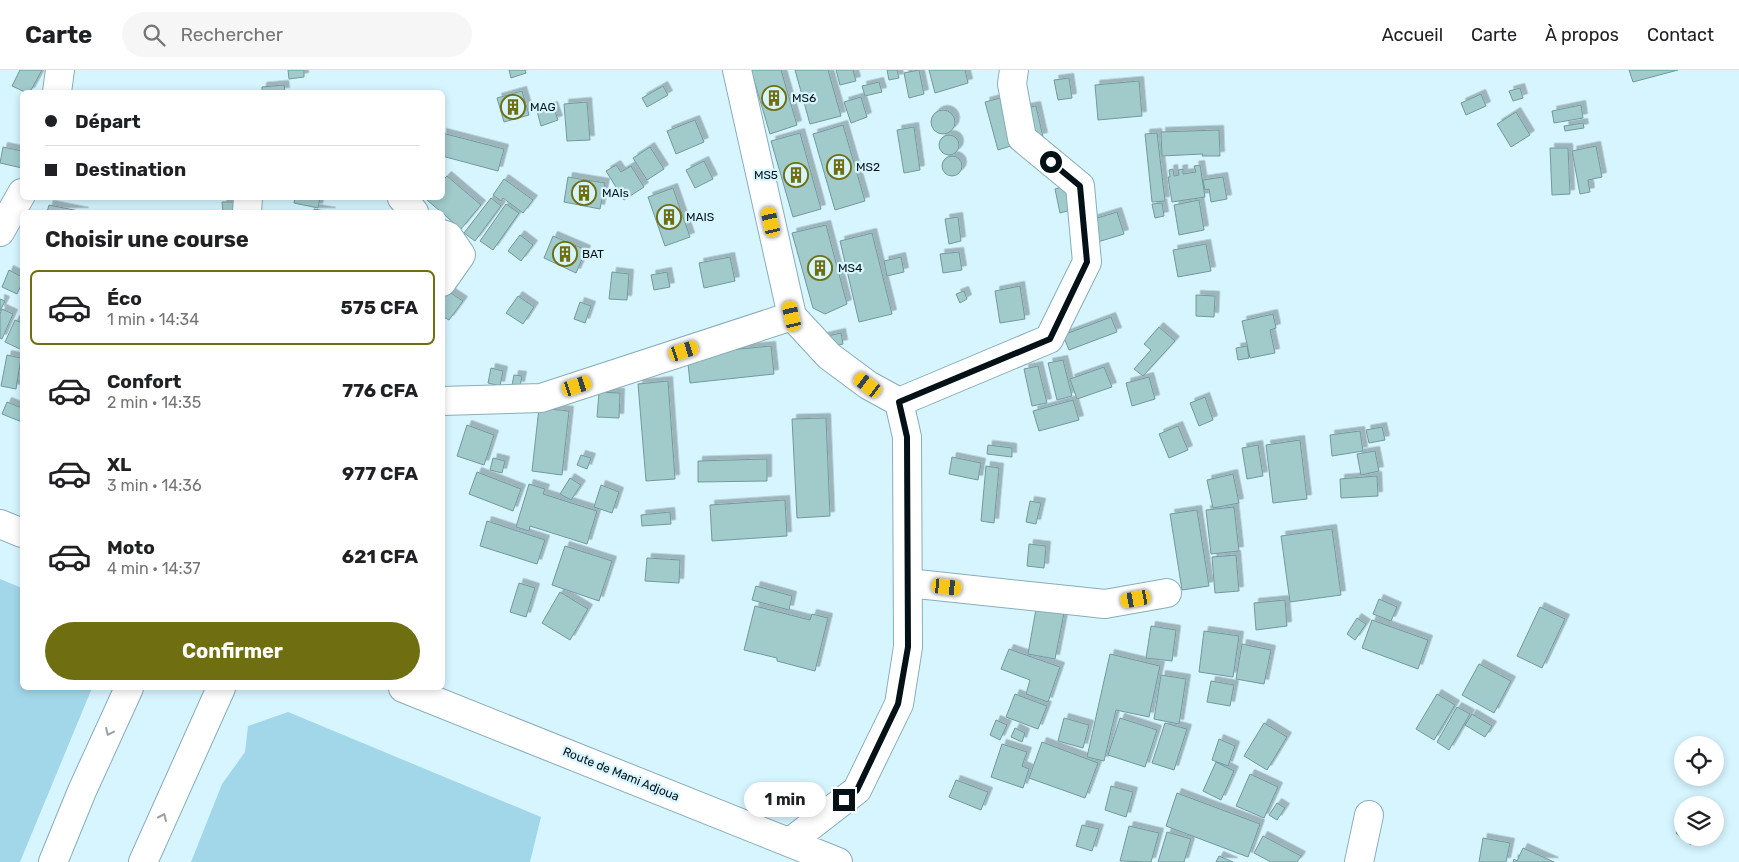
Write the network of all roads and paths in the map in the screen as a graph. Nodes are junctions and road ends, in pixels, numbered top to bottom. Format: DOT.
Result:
graph roads {
  1 [pos="60,70"];
  2 [pos="737,70"];
  3 [pos="1014,70"];
  4 [pos="57,90"];
  5 [pos="20,197"];
  6 [pos="404,200"];
  7 [pos="412,210"];
  8 [pos="0,232"];
  9 [pos="445,235"];
  10 [pos="445,278"];
  11 [pos="792,316"];
  12 [pos="445,401"];
  13 [pos="899,402"];
  14 [pos="0,524"];
  15 [pos="20,532"];
  16 [pos="908,583"];
  17 [pos="1167,594"];
  18 [pos="128,690"];
  19 [pos="220,690"];
  20 [pos="408,690"];
  21 [pos="1369,816"];
  22 [pos="790,842"];
  23 [pos="52,862"];
  24 [pos="144,862"];
  25 [pos="838,862"];
  26 [pos="1359,862"];
  1 -- 4 [label="street"];
  2 -- 11 [label="street"];
  3 -- 13 [label="street"];
  5 -- 8 [label="street"];
  6 -- 7 [label="street"];
  9 -- 10 [label="street"];
  11 -- 12 [label="street"];
  11 -- 13 [label="street"];
  13 -- 16 [label="street"];
  14 -- 15 [label="street"];
  16 -- 17 [label="street"];
  16 -- 22 [label="street"];
  18 -- 23 [label="street, one-way"];
  24 -- 19 [label="street, one-way"];
  20 -- 22 [label="street, Route de Mami Adjoua"];
  21 -- 26 [label="street"];
  22 -- 25 [label="street, Route de Mami Adjoua"];
}
